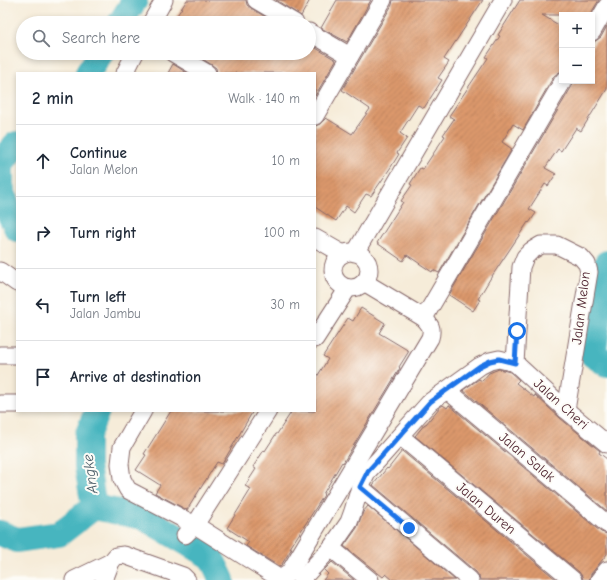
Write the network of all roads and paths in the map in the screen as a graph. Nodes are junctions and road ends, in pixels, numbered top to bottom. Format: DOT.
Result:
graph roads {
  1 [pos="164,0"];
  2 [pos="256,0"];
  3 [pos="383,0"];
  4 [pos="503,0"];
  5 [pos="607,6"];
  6 [pos="155,16"];
  7 [pos="283,16"];
  8 [pos="595,27"];
  9 [pos="316,36"];
  10 [pos="350,56"];
  11 [pos="132,60"];
  12 [pos="185,60"];
  13 [pos="126,72"];
  14 [pos="205,72"];
  15 [pos="561,84"];
  16 [pos="316,114"];
  17 [pos="316,238"];
  18 [pos="349,254"];
  19 [pos="0,271"];
  20 [pos="16,282"];
  21 [pos="364,282"];
  22 [pos="348,288"];
  23 [pos="424,318"];
  24 [pos="316,337"];
  25 [pos="0,355"];
  26 [pos="16,355"];
  27 [pos="515,363"];
  28 [pos="447,390"];
  29 [pos="0,404"];
  30 [pos="16,404"];
  31 [pos="566,410"];
  32 [pos="142,412"];
  33 [pos="267,412"];
  34 [pos="400,436"];
  35 [pos="607,444"];
  36 [pos="360,487"];
  37 [pos="607,524"];
  38 [pos="190,530"];
  39 [pos="331,548"];
  40 [pos="111,562"];
  41 [pos="607,570"];
  42 [pos="74,580"];
  43 [pos="104,580"];
  44 [pos="187,580"];
  45 [pos="301,580"];
  46 [pos="370,580"];
  47 [pos="470,580"];
  48 [pos="573,580"];
  49 [pos="599,580"];
  1 -- 6 [label="street"];
  2 -- 7 [label="street"];
  3 -- 10 [label="street"];
  4 -- 18 [label="street"];
  5 -- 8 [label="street"];
  9 -- 10 [label="street"];
  10 -- 16 [label="street"];
  11 -- 13 [label="street"];
  12 -- 14 [label="street"];
  15 -- 23 [label="street"];
  17 -- 18 [label="street"];
  18 -- 21 [label="street"];
  18 -- 22 [label="street"];
  19 -- 20 [label="street"];
  21 -- 22 [label="street"];
  21 -- 23 [label="street"];
  22 -- 24 [label="street"];
  23 -- 38 [label="street"];
  25 -- 26 [label="street"];
  27 -- 28 [label="street"];
  27 -- 31 [label="street, Jalan Cheri"];
  27 -- 31 [label="street, Jalan Melon"];
  28 -- 34 [label="street"];
  28 -- 37 [label="street, Jalan Salak"];
  29 -- 30 [label="street"];
  31 -- 35 [label="street, Jalan Cheri"];
  32 -- 38 [label="street"];
  33 -- 38 [label="street"];
  34 -- 36 [label="street"];
  34 -- 48 [label="street, Jalan Duren"];
  36 -- 39 [label="street"];
  36 -- 47 [label="street"];
  39 -- 45 [label="street"];
  39 -- 46 [label="street"];
  40 -- 42 [label="street"];
  40 -- 43 [label="street"];
  40 -- 44 [label="street"];
  41 -- 49 [label="street"];
}
